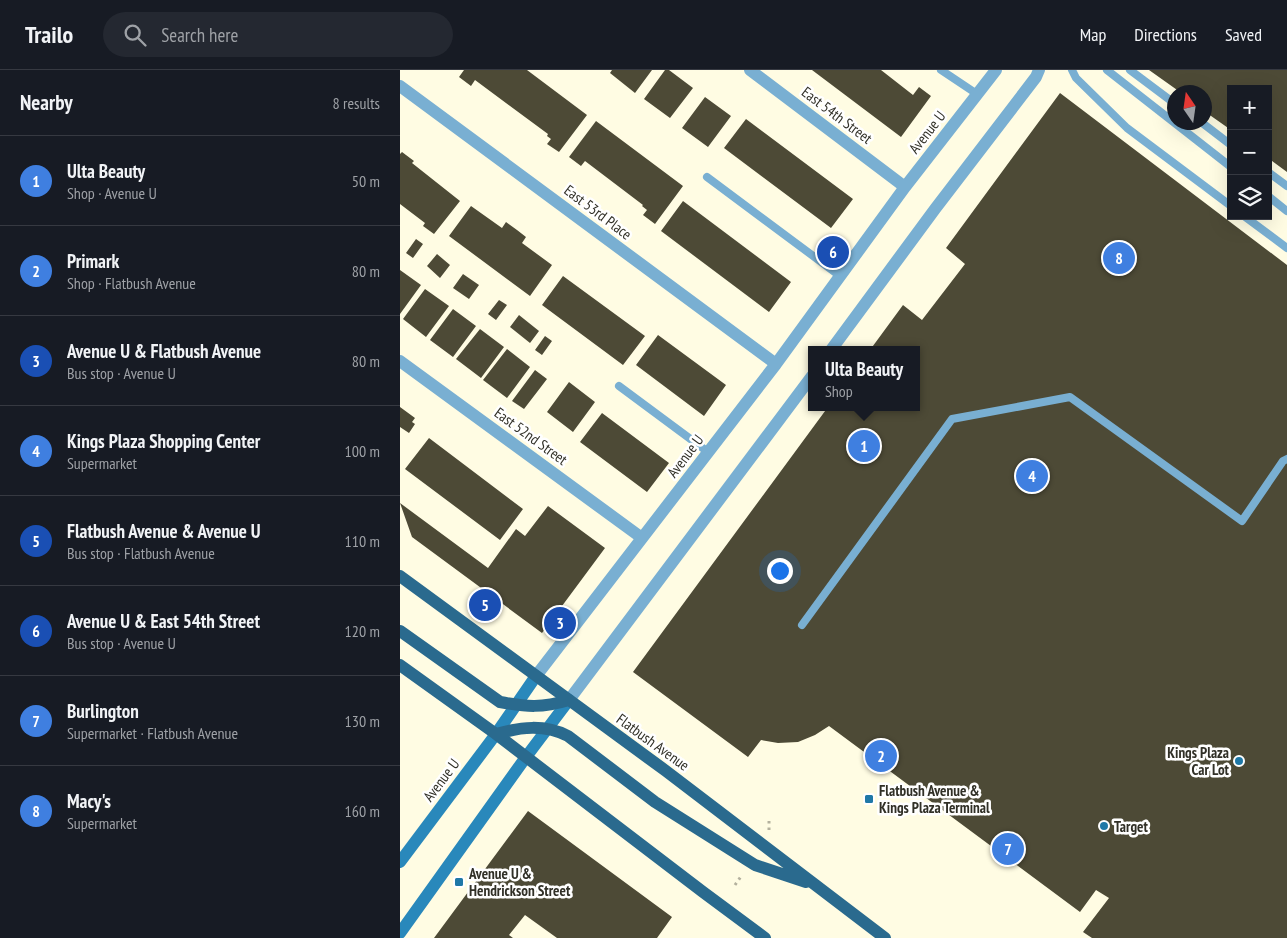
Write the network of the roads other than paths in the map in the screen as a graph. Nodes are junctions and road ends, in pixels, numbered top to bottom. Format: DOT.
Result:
graph roads {
  1 [pos="750,70"];
  2 [pos="941,70"];
  3 [pos="996,70"];
  4 [pos="1039,70"];
  5 [pos="1072,70"];
  6 [pos="1107,70"];
  7 [pos="1130,70"];
  8 [pos="400,86"];
  9 [pos="977,94"];
  10 [pos="1167,98"];
  11 [pos="1211,130"];
  12 [pos="1227,142"];
  13 [pos="1227,164"];
  14 [pos="1272,175"];
  15 [pos="707,177"];
  16 [pos="1287,186"];
  17 [pos="906,187"];
  18 [pos="1272,199"];
  19 [pos="1227,203"];
  20 [pos="1287,211"];
  21 [pos="1249,220"];
  22 [pos="1287,248"];
  23 [pos="840,276"];
  24 [pos="834,346"];
  25 [pos="400,361"];
  26 [pos="776,364"];
  27 [pos="808,381"];
  28 [pos="619,386"];
  29 [pos="708,452"];
  30 [pos="1287,459"];
  31 [pos="642,538"];
  32 [pos="400,576"];
  33 [pos="802,625"];
  34 [pos="400,630"];
  35 [pos="400,665"];
  36 [pos="536,676"];
  37 [pos="568,700"];
  38 [pos="516,705"];
  39 [pos="547,728"];
  40 [pos="496,734"];
  41 [pos="526,757"];
  42 [pos="400,862"];
  43 [pos="816,885"];
  44 [pos="400,933"];
  45 [pos="765,938"];
  46 [pos="885,938"];
  1 -- 17 [label="street, East 54th Street"];
  2 -- 9 [label="lane"];
  3 -- 9 [label="street, Avenue U"];
  4 -- 24 [label="street"];
  5 -- 19 [label="lane"];
  6 -- 13 [label="lane"];
  7 -- 10 [label="lane"];
  8 -- 26 [label="street, East 53rd Place"];
  9 -- 17 [label="street, Avenue U"];
  11 -- 12 [label="lane"];
  14 -- 16 [label="lane"];
  15 -- 23 [label="lane"];
  17 -- 23 [label="street, Avenue U"];
  18 -- 20 [label="lane"];
  21 -- 22 [label="lane"];
  23 -- 26 [label="street, Avenue U"];
  25 -- 31 [label="street, East 52nd Street"];
  26 -- 29 [label="street, Avenue U"];
  27 -- 37 [label="street"];
  28 -- 29 [label="lane"];
  29 -- 31 [label="street, Avenue U"];
  30 -- 33 [label="lane"];
  31 -- 36 [label="street, Avenue U"];
  32 -- 36 [label="main road, Flatbush Avenue"];
  34 -- 38 [label="main road"];
  35 -- 40 [label="main road"];
  36 -- 37 [label="main road, Flatbush Avenue"];
  36 -- 38 [label="main road, Avenue U"];
  37 -- 38 [label="main road"];
  37 -- 39 [label="main road"];
  37 -- 43 [label="main road, Flatbush Avenue"];
  38 -- 40 [label="main road, Avenue U"];
  39 -- 40 [label="main road"];
  39 -- 41 [label="main road"];
  39 -- 43 [label="main road"];
  40 -- 41 [label="main road"];
  40 -- 42 [label="main road, Avenue U"];
  41 -- 44 [label="main road"];
  41 -- 45 [label="main road"];
  43 -- 46 [label="main road, Flatbush Avenue"];
}
